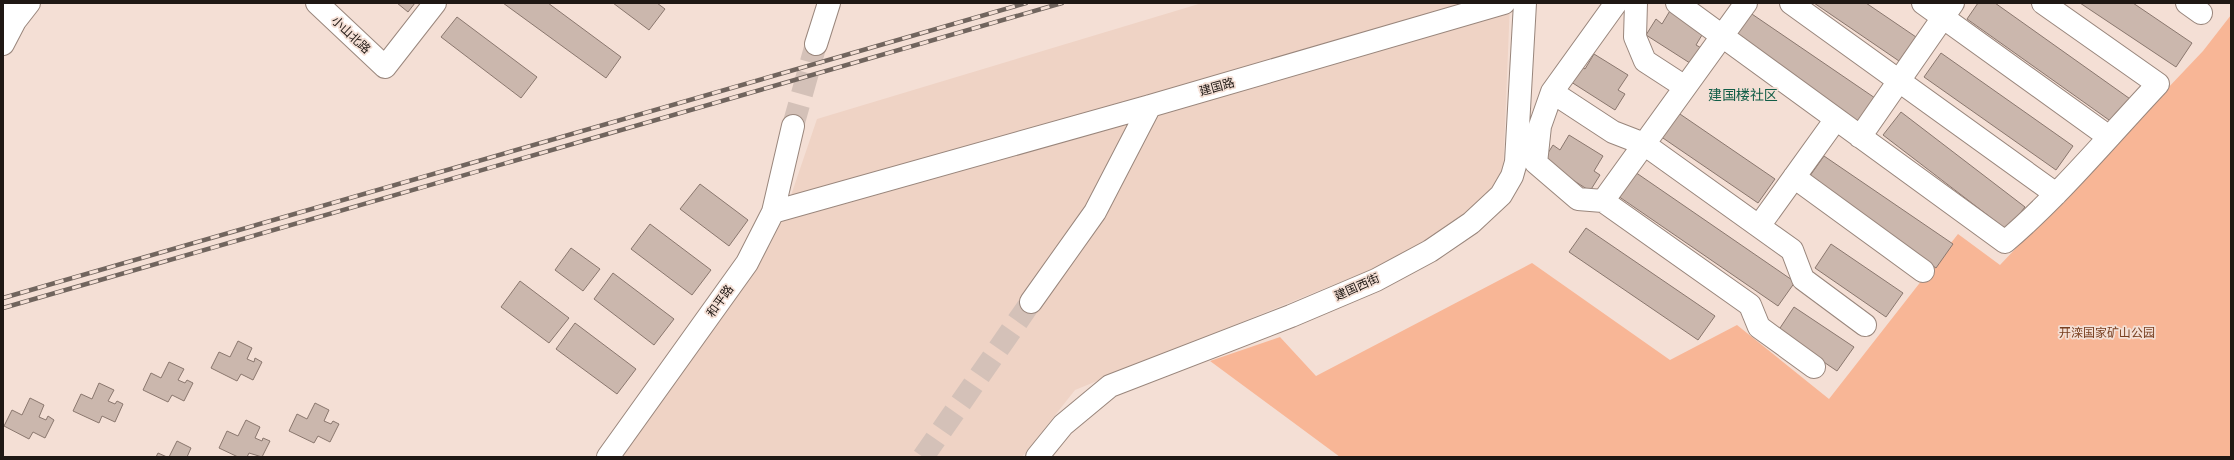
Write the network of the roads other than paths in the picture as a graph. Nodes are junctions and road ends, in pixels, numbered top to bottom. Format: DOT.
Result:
graph roads {
  1 [pos="8,3"];
  2 [pos="14,3"];
  3 [pos="29,3"];
  4 [pos="317,3"];
  5 [pos="435,3"];
  6 [pos="828,3"];
  7 [pos="1504,3"];
  8 [pos="1525,3"];
  9 [pos="1616,3"];
  10 [pos="1636,3"];
  11 [pos="1677,3"];
  12 [pos="1746,3"];
  13 [pos="1791,3"];
  14 [pos="1923,3"];
  15 [pos="2043,3"];
  16 [pos="1948,10"];
  17 [pos="3,11"];
  18 [pos="3,30"];
  19 [pos="1722,36"];
  20 [pos="3,44"];
  21 [pos="816,44"];
  22 [pos="1899,81"];
  23 [pos="1685,88"];
  24 [pos="1552,92"];
  25 [pos="1150,106"];
  26 [pos="1836,119"];
  27 [pos="793,126"];
  28 [pos="1860,137"];
  29 [pos="2109,137"];
  30 [pos="1644,144"];
  31 [pos="1794,177"];
  32 [pos="2056,194"];
  33 [pos="1602,201"];
  34 [pos="773,212"];
  35 [pos="1759,226"];
  36 [pos="1923,271"];
  37 [pos="1031,302"];
  38 [pos="1865,325"];
  39 [pos="1814,367"];
  40 [pos="608,457"];
  41 [pos="1037,457"];
  1 -- 17 [label="street"];
  2 -- 18 [label="street"];
  3 -- 20 [label="street"];
  4 -- 5 [label="street, 小山北路"];
  6 -- 21 [label="street"];
  7 -- 25 [label="street, 建国路"];
  8 -- 41 [label="street, 建国西街"];
  9 -- 24 [label="street"];
  10 -- 23 [label="street"];
  11 -- 19 [label="street"];
  12 -- 19 [label="street"];
  13 -- 22 [label="street"];
  14 -- 16 [label="street"];
  15 -- 29 [label="street"];
  16 -- 22 [label="street"];
  16 -- 29 [label="street"];
  19 -- 23 [label="street"];
  19 -- 26 [label="street"];
  22 -- 28 [label="street"];
  22 -- 32 [label="street"];
  23 -- 30 [label="street"];
  24 -- 30 [label="street"];
  24 -- 33 [label="street"];
  25 -- 34 [label="street, 建国路"];
  25 -- 37 [label="street"];
  26 -- 28 [label="street"];
  26 -- 31 [label="street"];
  27 -- 34 [label="street, 和平路"];
  28 -- 32 [label="street"];
  29 -- 32 [label="street"];
  30 -- 33 [label="street"];
  30 -- 35 [label="street"];
  31 -- 35 [label="street"];
  31 -- 36 [label="street"];
  33 -- 39 [label="street"];
  34 -- 40 [label="street, 和平路"];
  35 -- 38 [label="street"];
}
